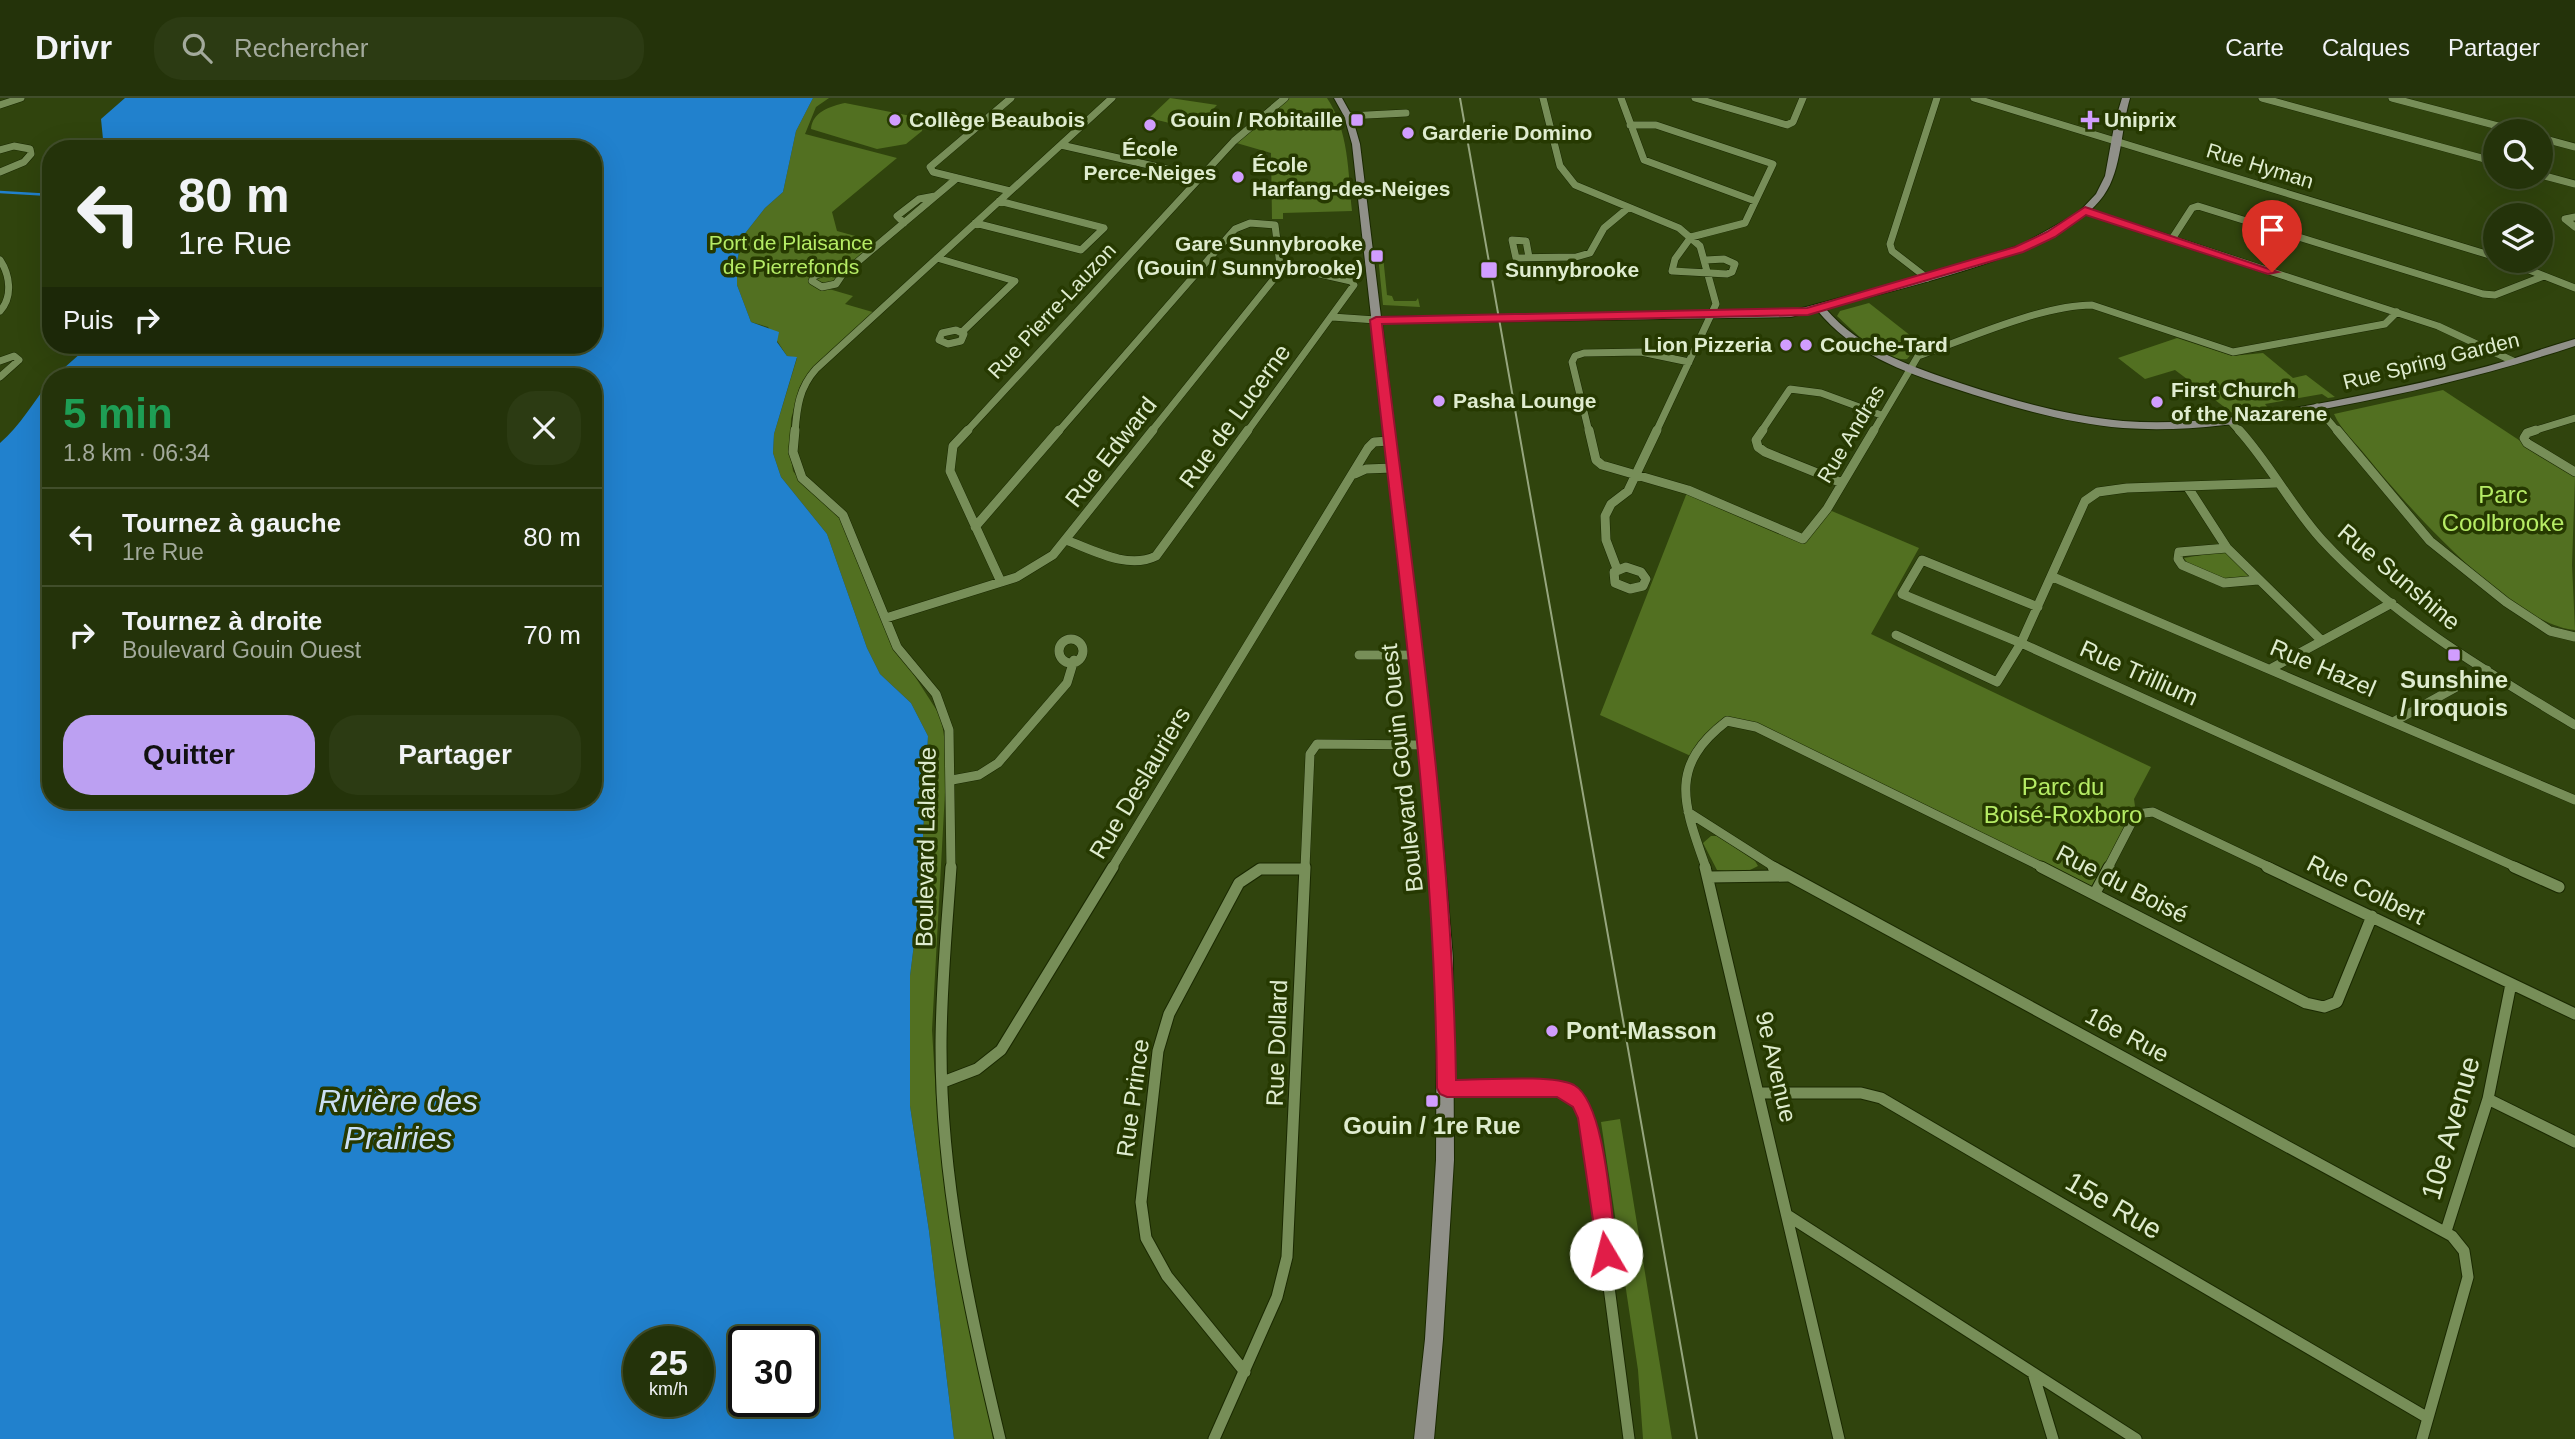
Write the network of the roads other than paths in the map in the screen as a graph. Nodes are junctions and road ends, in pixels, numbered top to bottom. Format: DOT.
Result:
graph roads {
  1 [pos="21,98"];
  2 [pos="1011,98"];
  3 [pos="1112,98"];
  4 [pos="1285,98"];
  5 [pos="1338,98"];
  6 [pos="1543,98"];
  7 [pos="1621,98"];
  8 [pos="1695,98"];
  9 [pos="1803,98"];
  10 [pos="1937,98"];
  11 [pos="1974,98"];
  12 [pos="2126,98"];
  13 [pos="2262,98"];
  14 [pos="2392,98"];
  15 [pos="2420,101"];
  16 [pos="0,105"];
  17 [pos="1406,113"];
  18 [pos="1348,116"];
  19 [pos="2483,120"];
  20 [pos="1630,125"];
  21 [pos="2116,141"];
  22 [pos="2553,141"];
  23 [pos="1061,145"];
  24 [pos="2575,147"];
  25 [pos="0,150"];
  26 [pos="2483,158"];
  27 [pos="0,172"];
  28 [pos="1202,177"];
  29 [pos="957,178"];
  30 [pos="2553,178"];
  31 [pos="2575,184"];
  32 [pos="1010,191"];
  33 [pos="999,201"];
  34 [pos="1755,201"];
  35 [pos="1628,208"];
  36 [pos="2085,211"];
  37 [pos="2575,217"];
  38 [pos="975,223"];
  39 [pos="2575,227"];
  40 [pos="1691,237"];
  41 [pos="2172,239"];
  42 [pos="2483,253"];
  43 [pos="1529,257"];
  44 [pos="937,258"];
  45 [pos="0,260"];
  46 [pos="1706,260"];
  47 [pos="1280,265"];
  48 [pos="2536,273"];
  49 [pos="4,274"];
  50 [pos="1709,274"];
  51 [pos="842,275"];
  52 [pos="2543,276"];
  53 [pos="1927,278"];
  54 [pos="2575,288"];
  55 [pos="1821,308"];
  56 [pos="0,311"];
  57 [pos="1713,312"];
  58 [pos="2397,312"];
  59 [pos="1334,314"];
  60 [pos="1375,317"];
  61 [pos="962,332"];
  62 [pos="2575,342"];
  63 [pos="2513,361"];
  64 [pos="1689,362"];
  65 [pos="0,363"];
  66 [pos="1910,369"];
  67 [pos="8,371"];
  68 [pos="0,377"];
  69 [pos="2317,407"];
  70 [pos="1881,415"];
  71 [pos="2575,418"];
  72 [pos="2231,422"];
  73 [pos="1389,441"];
  74 [pos="1393,468"];
  75 [pos="2575,472"];
  76 [pos="1636,474"];
  77 [pos="1350,480"];
  78 [pos="1842,483"];
  79 [pos="2276,483"];
  80 [pos="2187,486"];
  81 [pos="975,527"];
  82 [pos="1066,540"];
  83 [pos="2227,548"];
  84 [pos="1617,569"];
  85 [pos="2053,577"];
  86 [pos="2258,580"];
  87 [pos="1001,582"];
  88 [pos="2392,603"];
  89 [pos="2038,607"];
  90 [pos="886,618"];
  91 [pos="1896,635"];
  92 [pos="2575,637"];
  93 [pos="2322,641"];
  94 [pos="2021,643"];
  95 [pos="1359,655"];
  96 [pos="1414,655"];
  97 [pos="1074,660"];
  98 [pos="2272,668"];
  99 [pos="2487,670"];
  100 [pos="1727,721"];
  101 [pos="2395,721"];
  102 [pos="2575,725"];
  103 [pos="1424,745"];
  104 [pos="952,780"];
  105 [pos="2575,800"];
  106 [pos="1688,812"];
  107 [pos="1304,869"];
  108 [pos="1788,876"];
  109 [pos="1709,877"];
  110 [pos="2560,887"];
  111 [pos="2095,893"];
  112 [pos="2372,916"];
  113 [pos="2511,984"];
  114 [pos="2575,1014"];
  115 [pos="943,1082"];
  116 [pos="1447,1088"];
  117 [pos="1759,1093"];
  118 [pos="2487,1099"];
  119 [pos="2575,1142"];
  120 [pos="1787,1215"];
  121 [pos="2446,1231"];
  122 [pos="1245,1372"];
  123 [pos="2033,1373"];
  124 [pos="2428,1418"];
  125 [pos="1000,1439"];
  126 [pos="1214,1439"];
  127 [pos="1424,1439"];
  128 [pos="1629,1439"];
  129 [pos="1839,1439"];
  130 [pos="2053,1439"];
  131 [pos="2136,1439"];
  132 [pos="2422,1439"];
  1 -- 16 [label="street"];
  2 -- 29 [label="street"];
  3 -- 23 [label="street, Boulevard Lalande"];
  4 -- 28 [label="street, Rue Pierre-Lauzon"];
  5 -- 18 [label="street, Boulevard Gouin Ouest"];
  6 -- 35 [label="street"];
  7 -- 20 [label="street"];
  8 -- 9 [label="street"];
  10 -- 53 [label="street"];
  11 -- 21 [label="street, Rue Hyman"];
  12 -- 21 [label="street"];
  13 -- 26 [label="street"];
  14 -- 15 [label="street"];
  15 -- 19 [label="street"];
  17 -- 18 [label="street"];
  18 -- 60 [label="street, Boulevard Gouin Ouest"];
  20 -- 34 [label="street"];
  20 -- 34 [label="street"];
  21 -- 36 [label="street"];
  21 -- 42 [label="street, Rue Hyman"];
  22 -- 24 [label="street"];
  23 -- 28 [label="street"];
  23 -- 32 [label="street, Boulevard Lalande"];
  25 -- 27 [label="street"];
  28 -- 81 [label="street, Rue Pierre-Lauzon"];
  29 -- 32 [label="street"];
  29 -- 51 [label="street"];
  30 -- 31 [label="street"];
  32 -- 33 [label="street, Boulevard Lalande"];
  33 -- 38 [label="street, Boulevard Lalande"];
  33 -- 38 [label="street"];
  34 -- 40 [label="street"];
  35 -- 40 [label="street"];
  35 -- 43 [label="street"];
  36 -- 41 [label="street"];
  36 -- 53 [label="street"];
  37 -- 39 [label="street"];
  38 -- 44 [label="street, Boulevard Lalande"];
  40 -- 46 [label="street"];
  40 -- 50 [label="street"];
  41 -- 52 [label="street"];
  41 -- 58 [label="street"];
  44 -- 61 [label="street"];
  44 -- 90 [label="street, Boulevard Lalande"];
  45 -- 49 [label="street"];
  46 -- 50 [label="street"];
  46 -- 50 [label="street"];
  47 -- 59 [label="street, Rue de Lucerne"];
  47 -- 81 [label="street"];
  47 -- 82 [label="street, Rue Edward"];
  48 -- 52 [label="street"];
  49 -- 56 [label="street"];
  50 -- 57 [label="street"];
  52 -- 54 [label="street"];
  53 -- 55 [label="street"];
  55 -- 57 [label="street"];
  55 -- 66 [label="street, Rue Spring Garden"];
  57 -- 60 [label="street"];
  57 -- 64 [label="street"];
  58 -- 63 [label="street"];
  58 -- 66 [label="street, Rue Andras"];
  59 -- 60 [label="street"];
  59 -- 82 [label="street, Rue de Lucerne"];
  60 -- 73 [label="street, Boulevard Gouin Ouest"];
  62 -- 63 [label="street, Rue Spring Garden"];
  63 -- 69 [label="street, Rue Spring Garden"];
  64 -- 76 [label="street"];
  64 -- 76 [label="street, Rue Andras"];
  65 -- 67 [label="street"];
  65 -- 67 [label="street"];
  66 -- 70 [label="street, Rue Andras"];
  66 -- 72 [label="street, Rue Spring Garden"];
  67 -- 68 [label="street"];
  69 -- 72 [label="street, Rue Spring Garden"];
  69 -- 92 [label="street"];
  70 -- 78 [label="street, Rue Andras"];
  70 -- 78 [label="street"];
  71 -- 75 [label="street"];
  72 -- 79 [label="street, Rue Sunshine"];
  73 -- 74 [label="street, Boulevard Gouin Ouest"];
  73 -- 77 [label="street, Rue Deslauriers"];
  74 -- 77 [label="street"];
  74 -- 96 [label="street, Boulevard Gouin Ouest"];
  76 -- 78 [label="street, Rue Andras"];
  76 -- 84 [label="street"];
  77 -- 115 [label="street, Rue Deslauriers"];
  79 -- 80 [label="street"];
  79 -- 88 [label="street, Rue Sunshine"];
  80 -- 83 [label="street"];
  80 -- 85 [label="street"];
  81 -- 87 [label="street, Rue Pierre-Lauzon"];
  82 -- 87 [label="street, Rue Edward"];
  83 -- 86 [label="street"];
  83 -- 86 [label="street"];
  85 -- 89 [label="street"];
  85 -- 98 [label="street, Rue Hazel"];
  86 -- 93 [label="street"];
  87 -- 90 [label="street, Rue Edward"];
  88 -- 93 [label="street"];
  88 -- 99 [label="street, Rue Sunshine"];
  89 -- 94 [label="street"];
  89 -- 94 [label="street, Rue Trillium"];
  90 -- 104 [label="street, Boulevard Lalande"];
  91 -- 94 [label="street"];
  93 -- 98 [label="street"];
  94 -- 110 [label="street, Rue Trillium"];
  95 -- 96 [label="street"];
  96 -- 103 [label="street, Boulevard Gouin Ouest"];
  97 -- 104 [label="street"];
  98 -- 101 [label="street, Rue Hazel"];
  99 -- 101 [label="street"];
  99 -- 102 [label="street, Rue Sunshine"];
  100 -- 106 [label="street, 9e Avenue"];
  100 -- 111 [label="street, Rue du Boisé"];
  101 -- 105 [label="street, Rue Hazel"];
  103 -- 107 [label="street, Rue Dollard"];
  103 -- 116 [label="street, Boulevard Gouin Ouest"];
  104 -- 115 [label="street, Boulevard Lalande"];
  106 -- 108 [label="street, 16e Rue"];
  106 -- 109 [label="street, 9e Avenue"];
  107 -- 122 [label="street, Rue Dollard"];
  107 -- 122 [label="street, Rue Prince"];
  108 -- 109 [label="street, 16e Rue"];
  108 -- 121 [label="street, 16e Rue"];
  109 -- 117 [label="street, 9e Avenue"];
  111 -- 112 [label="street, Rue Colbert"];
  111 -- 112 [label="street, Rue du Boisé"];
  112 -- 113 [label="street, Rue Colbert"];
  113 -- 114 [label="street, Rue Colbert"];
  113 -- 118 [label="street, 10e Avenue"];
  115 -- 125 [label="street, Boulevard Lalande"];
  116 -- 127 [label="street, Boulevard Gouin Ouest"];
  116 -- 128 [label="street"];
  117 -- 120 [label="street, 9e Avenue"];
  117 -- 124 [label="street, 15e Rue"];
  118 -- 119 [label="street"];
  118 -- 121 [label="street, 10e Avenue"];
  120 -- 123 [label="street"];
  120 -- 129 [label="street, 9e Avenue"];
  121 -- 124 [label="street, 10e Avenue"];
  122 -- 126 [label="street, Rue Dollard"];
  123 -- 130 [label="street"];
  123 -- 131 [label="street"];
  124 -- 132 [label="street, 10e Avenue"];
}
